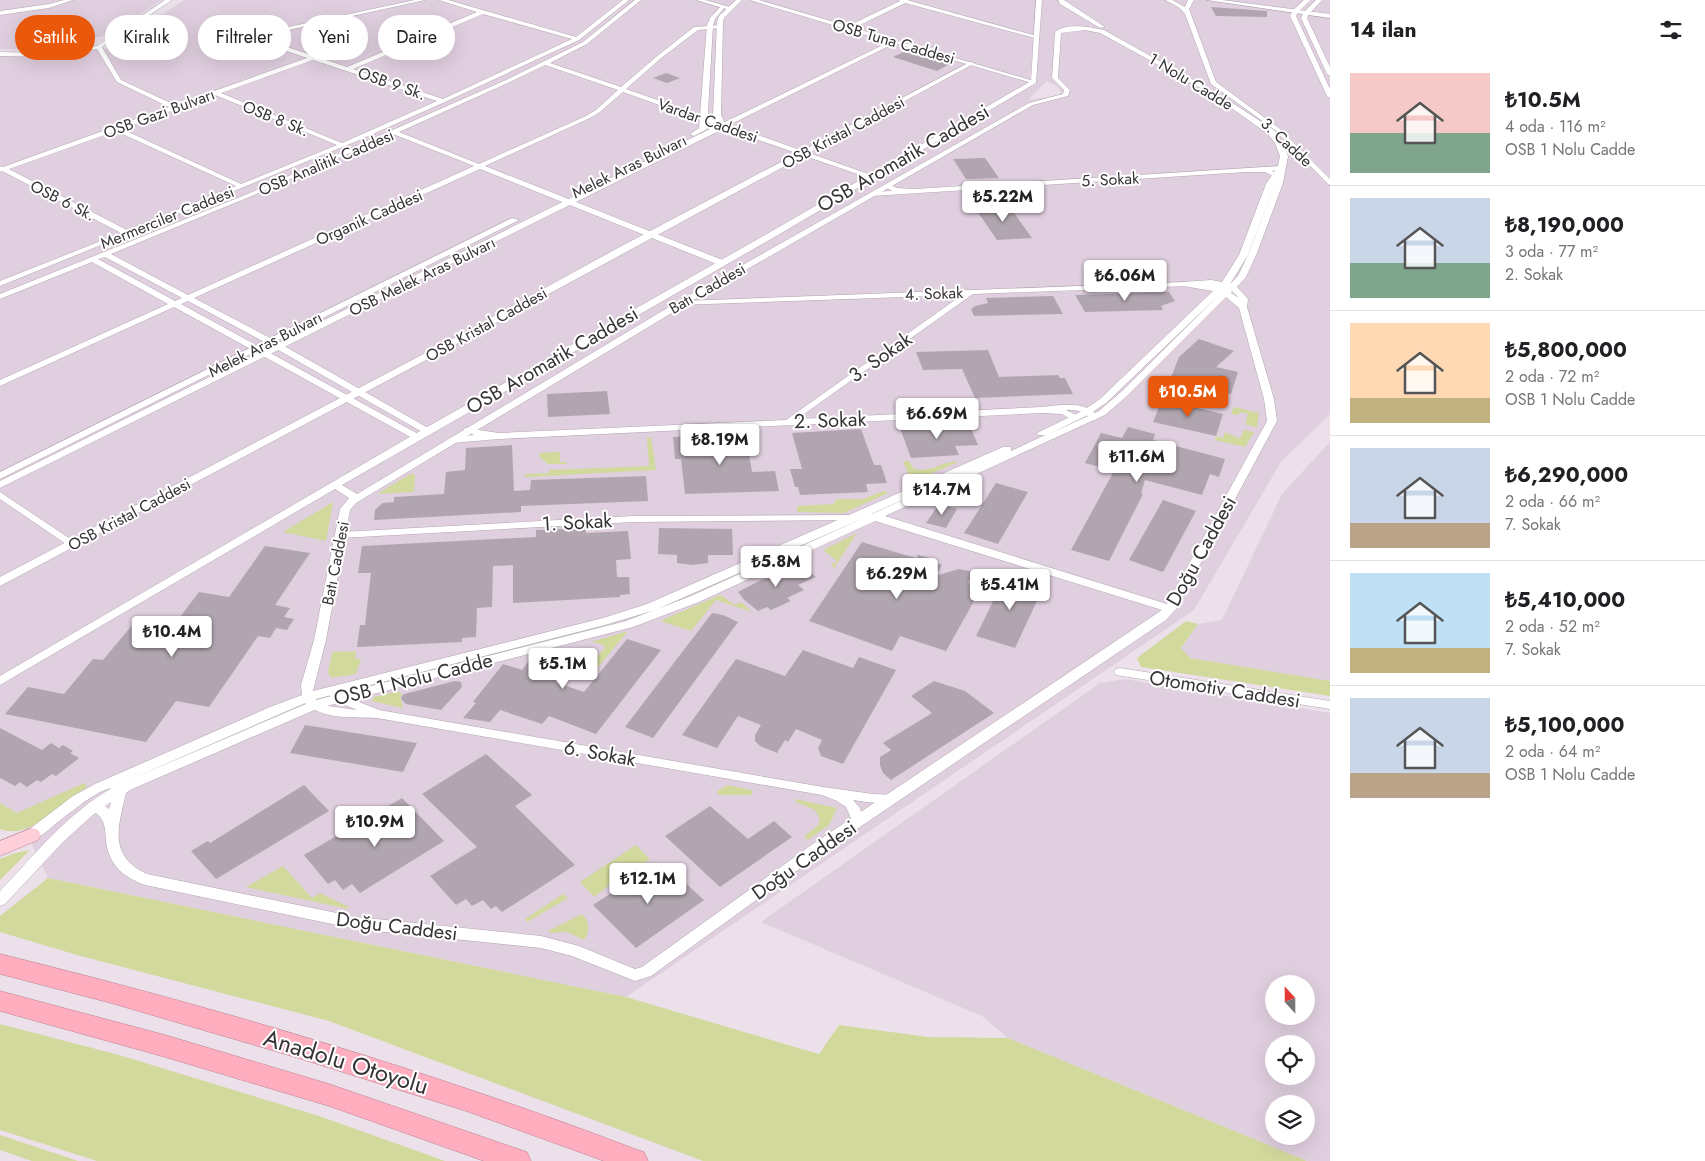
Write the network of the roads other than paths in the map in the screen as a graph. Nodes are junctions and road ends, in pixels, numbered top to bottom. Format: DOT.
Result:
graph roads {
  1 [pos="70,0"];
  2 [pos="169,0"];
  3 [pos="422,0"];
  4 [pos="442,0"];
  5 [pos="626,0"];
  6 [pos="638,0"];
  7 [pos="699,0"];
  8 [pos="739,0"];
  9 [pos="753,0"];
  10 [pos="1039,0"];
  11 [pos="1061,0"];
  12 [pos="1210,0"];
  13 [pos="1308,0"];
  14 [pos="1319,0"];
  15 [pos="903,1"];
  16 [pos="1169,1"];
  17 [pos="1190,1"];
  18 [pos="727,5"];
  19 [pos="1295,11"];
  20 [pos="482,12"];
  21 [pos="0,13"];
  22 [pos="1306,13"];
  23 [pos="1188,14"];
  24 [pos="353,15"];
  25 [pos="1330,16"];
  26 [pos="710,25"];
  27 [pos="301,26"];
  28 [pos="720,26"];
  29 [pos="849,28"];
  30 [pos="1069,29"];
  31 [pos="1037,37"];
  32 [pos="577,39"];
  33 [pos="895,41"];
  34 [pos="99,47"];
  35 [pos="0,54"];
  36 [pos="301,54"];
  37 [pos="708,57"];
  38 [pos="718,57"];
  39 [pos="301,60"];
  40 [pos="319,60"];
  41 [pos="545,63"];
  42 [pos="972,63"];
  43 [pos="1180,66"];
  44 [pos="348,69"];
  45 [pos="1330,74"];
  46 [pos="1204,78"];
  47 [pos="1034,82"];
  48 [pos="1213,83"];
  49 [pos="621,90"];
  50 [pos="213,92"];
  51 [pos="1330,96"];
  52 [pos="443,101"];
  53 [pos="172,106"];
  54 [pos="704,118"];
  55 [pos="1270,123"];
  56 [pos="722,126"];
  57 [pos="113,128"];
  58 [pos="394,132"];
  59 [pos="1271,132"];
  60 [pos="342,145"];
  61 [pos="805,153"];
  62 [pos="482,166"];
  63 [pos="1,168"];
  64 [pos="1278,171"];
  65 [pos="872,177"];
  66 [pos="1330,183"];
  67 [pos="241,186"];
  68 [pos="887,186"];
  69 [pos="915,191"];
  70 [pos="872,194"];
  71 [pos="566,200"];
  72 [pos="127,233"];
  73 [pos="651,234"];
  74 [pos="83,251"];
  75 [pos="105,254"];
  76 [pos="94,258"];
  77 [pos="722,263"];
  78 [pos="0,284"];
  79 [pos="1186,284"];
  80 [pos="1226,289"];
  81 [pos="972,292"];
  82 [pos="0,297"];
  83 [pos="187,298"];
  84 [pos="682,303"];
  85 [pos="174,304"];
  86 [pos="269,341"];
  87 [pos="278,346"];
  88 [pos="258,347"];
  89 [pos="267,352"];
  90 [pos="0,382"];
  91 [pos="358,393"];
  92 [pos="348,398"];
  93 [pos="1042,410"];
  94 [pos="1092,414"];
  95 [pos="1075,418"];
  96 [pos="789,422"];
  97 [pos="468,430"];
  98 [pos="427,431"];
  99 [pos="499,436"];
  100 [pos="416,437"];
  101 [pos="452,440"];
  102 [pos="0,476"];
  103 [pos="0,485"];
  104 [pos="335,485"];
  105 [pos="0,495"];
  106 [pos="356,498"];
  107 [pos="814,518"];
  108 [pos="858,518"];
  109 [pos="876,518"];
  110 [pos="832,528"];
  111 [pos="340,535"];
  112 [pos="72,544"];
  113 [pos="0,582"];
  114 [pos="1170,609"];
  115 [pos="315,661"];
  116 [pos="1120,672"];
  117 [pos="0,681"];
  118 [pos="332,694"];
  119 [pos="312,701"];
  120 [pos="1330,705"];
  121 [pos="377,714"];
  122 [pos="114,787"];
  123 [pos="823,791"];
  124 [pos="894,798"];
  125 [pos="90,809"];
  126 [pos="858,822"];
  127 [pos="111,827"];
  128 [pos="32,835"];
  129 [pos="0,837"];
  130 [pos="0,849"];
  131 [pos="0,900"];
  132 [pos="0,964"];
  133 [pos="0,1001"];
  134 [pos="518,1161"];
  135 [pos="635,1161"];
  1 -- 21 [label="street"];
  2 -- 34 [label="street"];
  3 -- 24 [label="street"];
  4 -- 20 [label="street"];
  5 -- 32 [label="street, Mermerciler Caddesi"];
  6 -- 41 [label="street, OSB Analitik Caddesi"];
  7 -- 18 [label="street"];
  8 -- 18 [label="street"];
  9 -- 29 [label="street, OSB Tuna Caddesi"];
  10 -- 31 [label="street"];
  11 -- 43 [label="street"];
  12 -- 19 [label="street"];
  13 -- 19 [label="street"];
  14 -- 22 [label="street"];
  15 -- 29 [label="street"];
  15 -- 31 [label="street"];
  16 -- 17 [label="street"];
  16 -- 23 [label="street"];
  17 -- 23 [label="street"];
  18 -- 26 [label="street"];
  18 -- 28 [label="street"];
  19 -- 22 [label="street"];
  19 -- 51 [label="street"];
  20 -- 32 [label="street"];
  20 -- 44 [label="street"];
  22 -- 25 [label="street"];
  22 -- 45 [label="street"];
  23 -- 48 [label="street"];
  26 -- 28 [label="street, Organik Caddesi"];
  26 -- 37 [label="street, Melek Aras Bulvarı"];
  26 -- 49 [label="street, Organik Caddesi"];
  27 -- 36 [label="street"];
  28 -- 38 [label="street"];
  29 -- 33 [label="street, OSB Tuna Caddesi"];
  30 -- 59 [label="street, 1 Nolu Cadde"];
  30 -- 68 [label="street, Batı Caddesi"];
  31 -- 47 [label="street"];
  32 -- 52 [label="street, Mermerciler Caddesi"];
  33 -- 42 [label="street, OSB Tuna Caddesi"];
  33 -- 56 [label="street"];
  34 -- 35 [label="street"];
  34 -- 53 [label="street"];
  37 -- 38 [label="street"];
  37 -- 54 [label="street, Melek Aras Bulvarı"];
  38 -- 56 [label="street"];
  39 -- 50 [label="street, OSB Gazi Bulvarı"];
  40 -- 44 [label="street, OSB 9 Sk."];
  41 -- 49 [label="street, Vardar Caddesi"];
  41 -- 58 [label="street, OSB Analitik Caddesi"];
  42 -- 47 [label="street, OSB Tuna Caddesi"];
  42 -- 61 [label="street, OSB Kristal Caddesi"];
  44 -- 52 [label="street, OSB 9 Sk."];
  46 -- 48 [label="street, 3. Cadde"];
  47 -- 65 [label="street, OSB Aromatik Caddesi"];
  48 -- 55 [label="street, 3. Cadde"];
  49 -- 54 [label="street, Vardar Caddesi"];
  49 -- 62 [label="street, Organik Caddesi"];
  50 -- 53 [label="street, OSB Gazi Bulvarı"];
  50 -- 60 [label="street, OSB 8 Sk."];
  52 -- 60 [label="street, Mermerciler Caddesi"];
  53 -- 57 [label="street, OSB Gazi Bulvarı"];
  54 -- 56 [label="street, Vardar Caddesi"];
  54 -- 71 [label="street, Melek Aras Bulvarı"];
  55 -- 59 [label="street"];
  55 -- 66 [label="street, 3. Cadde"];
  56 -- 61 [label="street, Vardar Caddesi"];
  56 -- 71 [label="street, OSB Melek Aras Bulvarı"];
  57 -- 63 [label="street, OSB Gazi Bulvarı"];
  57 -- 67 [label="street"];
  58 -- 62 [label="street"];
  58 -- 75 [label="street, OSB Analitik Caddesi"];
  59 -- 64 [label="street, 1 Nolu Cadde"];
  60 -- 67 [label="street, Mermerciler Caddesi"];
  61 -- 65 [label="street, Vardar Caddesi"];
  61 -- 73 [label="street, OSB Kristal Caddesi"];
  62 -- 71 [label="street"];
  62 -- 83 [label="street, Organik Caddesi"];
  63 -- 72 [label="street, OSB 6 Sk."];
  64 -- 69 [label="street, 5. Sokak"];
  64 -- 80 [label="street, OSB 1 Nolu Cadde"];
  65 -- 77 [label="street, OSB Aromatik Caddesi"];
  67 -- 72 [label="street, Mermerciler Caddesi"];
  68 -- 69 [label="street, 5. Sokak"];
  68 -- 70 [label="street, Batı Caddesi"];
  69 -- 70 [label="street, 5. Sokak"];
  70 -- 84 [label="street, Batı Caddesi"];
  71 -- 73 [label="street"];
  71 -- 86 [label="street, Melek Aras Bulvarı"];
  71 -- 87 [label="street, OSB Melek Aras Bulvarı"];
  72 -- 74 [label="street, Mermerciler Caddesi"];
  73 -- 77 [label="street"];
  73 -- 91 [label="street, OSB Kristal Caddesi"];
  74 -- 76 [label="street"];
  74 -- 78 [label="street, Mermerciler Caddesi"];
  75 -- 76 [label="street, OSB Analitik Caddesi"];
  75 -- 83 [label="street"];
  76 -- 82 [label="street, OSB Analitik Caddesi"];
  76 -- 85 [label="street"];
  77 -- 98 [label="street, OSB Aromatik Caddesi"];
  79 -- 80 [label="street"];
  79 -- 81 [label="street, 4. Sokak"];
  80 -- 94 [label="street, OSB 1 Nolu Cadde"];
  80 -- 114 [label="street, Doğu Caddesi"];
  81 -- 84 [label="street, 4. Sokak"];
  81 -- 96 [label="street, 3. Sokak"];
  83 -- 85 [label="street, Organik Caddesi"];
  83 -- 86 [label="street"];
  84 -- 97 [label="street, Batı Caddesi"];
  85 -- 88 [label="street"];
  85 -- 90 [label="street, Organik Caddesi"];
  86 -- 87 [label="street"];
  86 -- 88 [label="street, Melek Aras Bulvarı"];
  87 -- 89 [label="street, OSB Melek Aras Bulvarı"];
  87 -- 91 [label="street"];
  88 -- 89 [label="street"];
  88 -- 102 [label="street, Melek Aras Bulvarı"];
  89 -- 92 [label="street"];
  89 -- 103 [label="street, OSB Melek Aras Bulvarı"];
  91 -- 92 [label="street, OSB Kristal Caddesi"];
  91 -- 98 [label="street"];
  92 -- 100 [label="street"];
  92 -- 112 [label="street, OSB Kristal Caddesi"];
  93 -- 94 [label="street, 2. Sokak"];
  93 -- 95 [label="street, 2. Sokak"];
  93 -- 96 [label="street, 2. Sokak"];
  94 -- 95 [label="street, OSB 1 Nolu Cadde"];
  94 -- 109 [label="street, OSB 1 Nolu Cadde"];
  95 -- 108 [label="street, OSB 1 Nolu Cadde"];
  96 -- 99 [label="street, 2. Sokak"];
  97 -- 99 [label="street, 2. Sokak"];
  97 -- 101 [label="street, Batı Caddesi"];
  98 -- 100 [label="street, OSB Aromatik Caddesi"];
  99 -- 101 [label="street, 2. Sokak"];
  100 -- 104 [label="street, OSB Aromatik Caddesi"];
  101 -- 106 [label="street, Batı Caddesi"];
  104 -- 106 [label="street"];
  104 -- 117 [label="street, OSB Aromatik Caddesi"];
  105 -- 112 [label="street"];
  106 -- 111 [label="street, Batı Caddesi"];
  107 -- 108 [label="street, 1. Sokak"];
  107 -- 110 [label="street, 1. Sokak"];
  107 -- 111 [label="street, 1. Sokak"];
  108 -- 109 [label="street"];
  108 -- 110 [label="street, OSB 1 Nolu Cadde"];
  109 -- 114 [label="street"];
  109 -- 118 [label="street, OSB 1 Nolu Cadde"];
  110 -- 118 [label="street, OSB 1 Nolu Cadde"];
  111 -- 115 [label="street, Batı Caddesi"];
  112 -- 113 [label="street, OSB Kristal Caddesi"];
  114 -- 124 [label="street, Doğu Caddesi"];
  115 -- 118 [label="street, Batı Caddesi"];
  115 -- 119 [label="street, Batı Caddesi"];
  116 -- 120 [label="street, Otomotiv Caddesi"];
  118 -- 119 [label="street, OSB 1 Nolu Cadde"];
  118 -- 121 [label="street, 6. Sokak"];
  119 -- 121 [label="street, 6. Sokak"];
  119 -- 122 [label="street, OSB 1 Nolu Cadde"];
  121 -- 123 [label="street, 6. Sokak"];
  122 -- 125 [label="street, OSB 1 Nolu Cadde"];
  122 -- 127 [label="street, Doğu Caddesi"];
  122 -- 128 [label="street, OSB 1 Nolu Cadde"];
  123 -- 124 [label="street, 6. Sokak"];
  123 -- 126 [label="street, 6. Sokak"];
  124 -- 126 [label="street, Doğu Caddesi"];
  125 -- 127 [label="street, Doğu Caddesi"];
  125 -- 131 [label="street, OSB 1 Nolu Cadde"];
  126 -- 127 [label="street, Doğu Caddesi"];
  128 -- 129 [label="main road"];
  128 -- 130 [label="main road, OSB 1 Nolu Cadde"];
  132 -- 135 [label="highway, Anadolu Otoyolu"];
  133 -- 134 [label="highway, Anadolu Otoyolu"];
}
